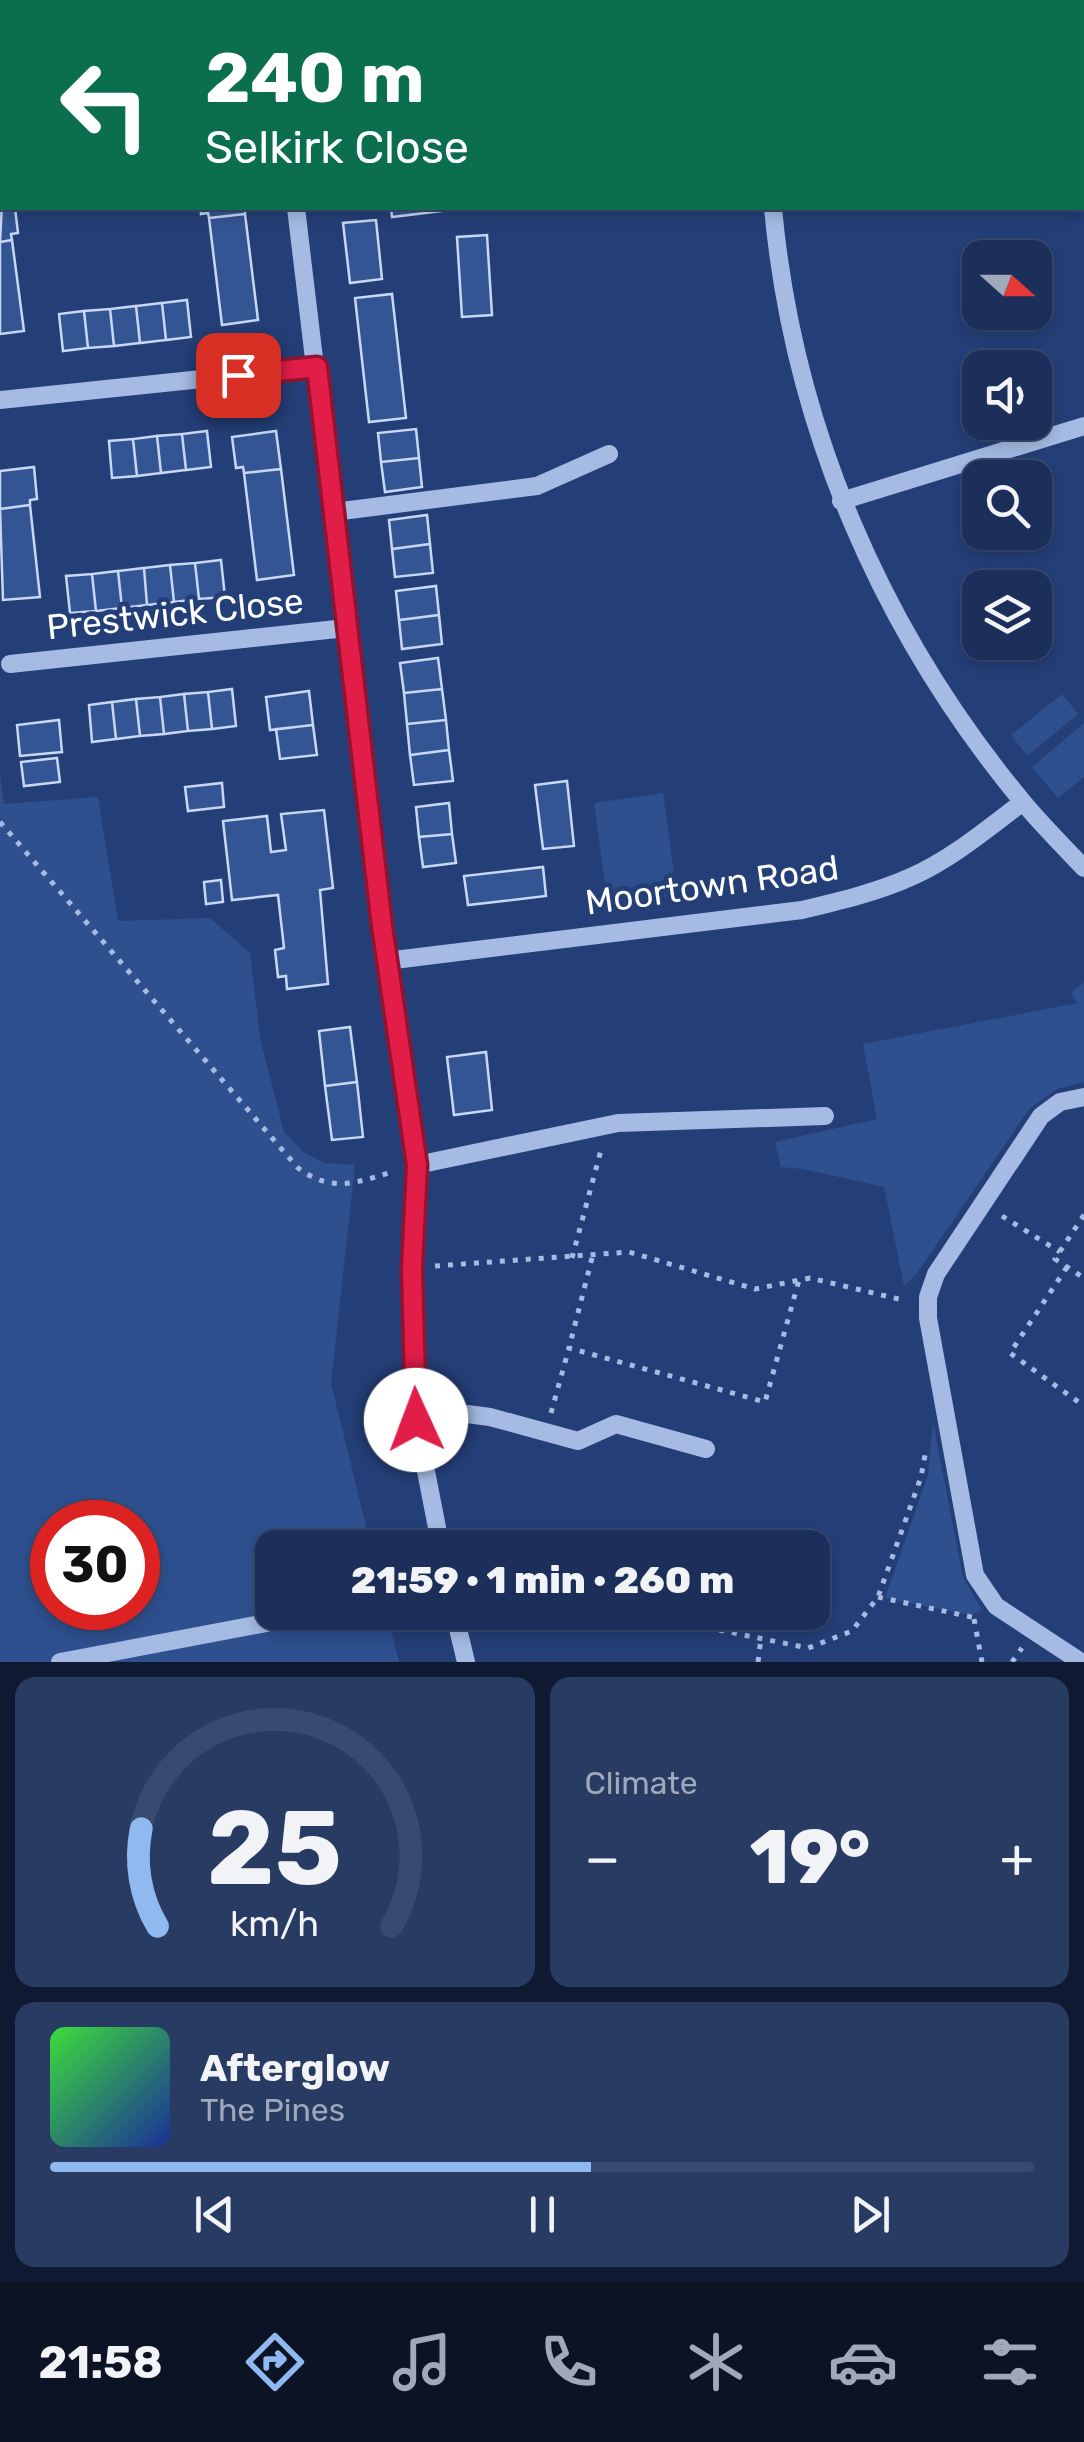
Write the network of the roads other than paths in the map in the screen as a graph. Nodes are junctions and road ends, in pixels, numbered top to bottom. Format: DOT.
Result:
graph roads {
  1 [pos="296,210"];
  2 [pos="773,210"];
  3 [pos="317,367"];
  4 [pos="0,400"];
  5 [pos="1084,426"];
  6 [pos="610,454"];
  7 [pos="841,501"];
  8 [pos="334,512"];
  9 [pos="346,628"];
  10 [pos="10,664"];
  11 [pos="1022,802"];
  12 [pos="1084,868"];
  13 [pos="386,962"];
  14 [pos="1084,1097"];
  15 [pos="825,1116"];
  16 [pos="417,1165"];
  17 [pos="416,1420"];
  18 [pos="706,1448"];
  19 [pos="437,1530"];
  20 [pos="255,1625"];
  21 [pos="458,1630"];
  22 [pos="60,1662"];
  23 [pos="466,1662"];
  24 [pos="1081,1662"];
  1 -- 3 [label="street"];
  2 -- 7 [label="street"];
  3 -- 4 [label="street"];
  3 -- 8 [label="street"];
  5 -- 7 [label="street"];
  6 -- 8 [label="street"];
  7 -- 11 [label="street"];
  8 -- 9 [label="street"];
  9 -- 10 [label="street, Prestwick Close"];
  9 -- 13 [label="street"];
  11 -- 12 [label="street"];
  11 -- 13 [label="street, Moortown Road"];
  13 -- 16 [label="street"];
  14 -- 24 [label="street"];
  15 -- 16 [label="street"];
  16 -- 17 [label="street"];
  17 -- 18 [label="street"];
  17 -- 19 [label="street"];
  20 -- 22 [label="street"];
  21 -- 23 [label="street"];
}
